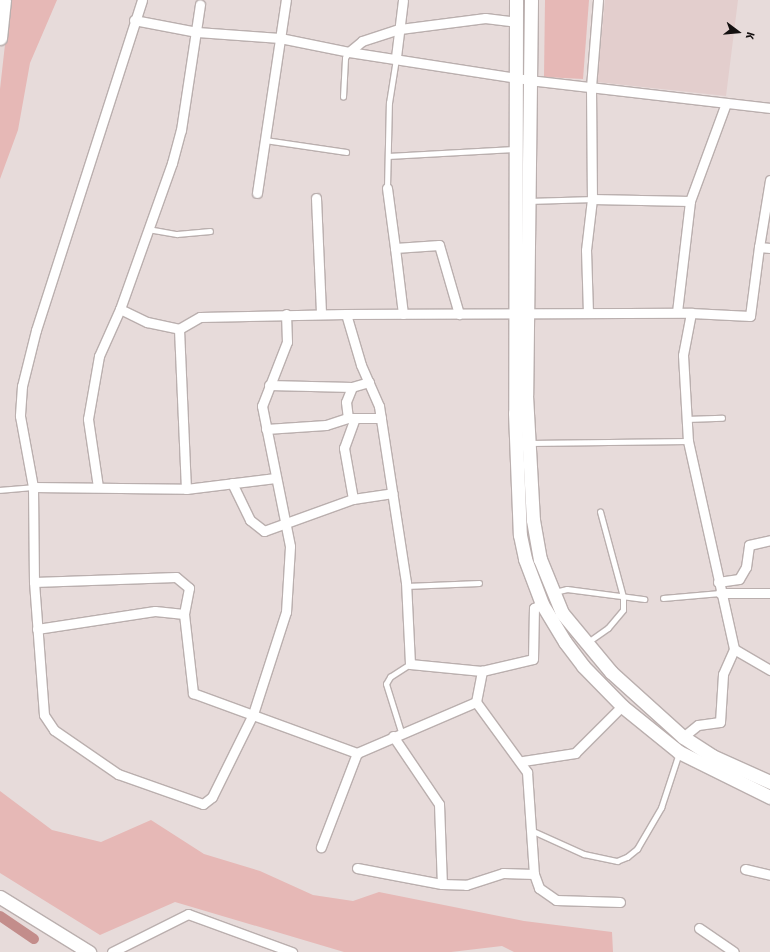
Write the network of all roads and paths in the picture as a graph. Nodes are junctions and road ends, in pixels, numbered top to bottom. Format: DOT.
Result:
graph roads {
  1 [pos="4,0"];
  2 [pos="142,0"];
  3 [pos="286,0"];
  4 [pos="403,0"];
  5 [pos="516,0"];
  6 [pos="531,0"];
  7 [pos="598,0"];
  8 [pos="200,4"];
  9 [pos="134,20"];
  10 [pos="516,22"];
  11 [pos="400,29"];
  12 [pos="197,32"];
  13 [pos="0,38"];
  14 [pos="280,38"];
  15 [pos="349,52"];
  16 [pos="396,57"];
  17 [pos="514,77"];
  18 [pos="529,80"];
  19 [pos="591,87"];
  20 [pos="343,97"];
  21 [pos="726,103"];
  22 [pos="770,108"];
  23 [pos="265,140"];
  24 [pos="515,148"];
  25 [pos="346,152"];
  26 [pos="388,156"];
  27 [pos="770,180"];
  28 [pos="387,188"];
  29 [pos="256,193"];
  30 [pos="316,198"];
  31 [pos="592,199"];
  32 [pos="529,201"];
  33 [pos="690,201"];
  34 [pos="148,229"];
  35 [pos="210,231"];
  36 [pos="759,247"];
  37 [pos="395,248"];
  38 [pos="770,248"];
  39 [pos="120,309"];
  40 [pos="321,312"];
  41 [pos="677,312"];
  42 [pos="588,313"];
  43 [pos="691,313"];
  44 [pos="286,314"];
  45 [pos="346,314"];
  46 [pos="403,314"];
  47 [pos="459,314"];
  48 [pos="522,315"];
  49 [pos="179,329"];
  50 [pos="368,382"];
  51 [pos="269,385"];
  52 [pos="352,387"];
  53 [pos="381,418"];
  54 [pos="722,418"];
  55 [pos="351,419"];
  56 [pos="686,419"];
  57 [pos="266,429"];
  58 [pos="688,441"];
  59 [pos="528,443"];
  60 [pos="275,478"];
  61 [pos="232,483"];
  62 [pos="33,487"];
  63 [pos="98,487"];
  64 [pos="186,489"];
  65 [pos="0,490"];
  66 [pos="393,493"];
  67 [pos="353,499"];
  68 [pos="600,512"];
  69 [pos="286,520"];
  70 [pos="770,540"];
  71 [pos="34,582"];
  72 [pos="718,582"];
  73 [pos="479,583"];
  74 [pos="406,586"];
  75 [pos="551,592"];
  76 [pos="720,593"];
  77 [pos="770,593"];
  78 [pos="623,597"];
  79 [pos="663,598"];
  80 [pos="644,599"];
  81 [pos="542,604"];
  82 [pos="184,614"];
  83 [pos="37,629"];
  84 [pos="585,645"];
  85 [pos="734,649"];
  86 [pos="410,664"];
  87 [pos="770,670"];
  88 [pos="482,671"];
  89 [pos="476,702"];
  90 [pos="622,706"];
  91 [pos="253,714"];
  92 [pos="397,734"];
  93 [pos="683,737"];
  94 [pos="680,752"];
  95 [pos="357,753"];
  96 [pos="523,762"];
  97 [pos="770,782"];
  98 [pos="770,797"];
  99 [pos="531,830"];
  100 [pos="321,847"];
  101 [pos="357,868"];
  102 [pos="746,869"];
  103 [pos="534,874"];
  104 [pos="770,875"];
  105 [pos="442,884"];
  106 [pos="0,897"];
  107 [pos="620,902"];
  108 [pos="699,928"];
  109 [pos="89,952"];
  110 [pos="112,952"];
  111 [pos="292,952"];
  112 [pos="734,952"];
  1 -- 13 [label="street"];
  2 -- 9 [label="street"];
  3 -- 14 [label="street"];
  4 -- 11 [label="street"];
  5 -- 10 [label="street"];
  6 -- 18 [label="street"];
  7 -- 19 [label="street"];
  8 -- 12 [label="street"];
  9 -- 12 [label="street"];
  9 -- 62 [label="street"];
  10 -- 11 [label="street"];
  10 -- 17 [label="street"];
  11 -- 15 [label="street"];
  11 -- 16 [label="street"];
  12 -- 14 [label="street"];
  12 -- 34 [label="street"];
  14 -- 15 [label="street"];
  14 -- 23 [label="street"];
  15 -- 16 [label="street"];
  15 -- 20 [label="lane"];
  16 -- 17 [label="street"];
  16 -- 26 [label="lane"];
  17 -- 18 [label="street"];
  17 -- 24 [label="street"];
  18 -- 19 [label="street"];
  18 -- 32 [label="street"];
  19 -- 21 [label="street"];
  19 -- 31 [label="street"];
  21 -- 22 [label="street"];
  21 -- 33 [label="street"];
  23 -- 25 [label="lane"];
  23 -- 29 [label="street"];
  24 -- 26 [label="lane"];
  24 -- 48 [label="street"];
  26 -- 28 [label="lane"];
  27 -- 36 [label="street"];
  28 -- 37 [label="street"];
  30 -- 40 [label="street"];
  31 -- 32 [label="lane"];
  31 -- 33 [label="street"];
  31 -- 42 [label="street"];
  32 -- 48 [label="street"];
  33 -- 41 [label="street"];
  34 -- 35 [label="lane"];
  34 -- 39 [label="street"];
  36 -- 38 [label="street"];
  36 -- 43 [label="street"];
  37 -- 46 [label="street"];
  37 -- 47 [label="street"];
  39 -- 49 [label="street"];
  39 -- 63 [label="street"];
  40 -- 44 [label="street"];
  40 -- 45 [label="street"];
  41 -- 42 [label="street"];
  41 -- 43 [label="street"];
  42 -- 48 [label="street"];
  43 -- 56 [label="street"];
  44 -- 49 [label="street"];
  44 -- 51 [label="street"];
  45 -- 46 [label="street"];
  45 -- 50 [label="street"];
  46 -- 47 [label="street"];
  47 -- 48 [label="street"];
  48 -- 59 [label="street"];
  48 -- 81 [label="street"];
  49 -- 64 [label="street"];
  50 -- 52 [label="street"];
  50 -- 53 [label="street"];
  51 -- 52 [label="street"];
  51 -- 57 [label="street"];
  52 -- 55 [label="street"];
  53 -- 55 [label="street"];
  53 -- 66 [label="street"];
  54 -- 56 [label="lane"];
  55 -- 57 [label="street"];
  55 -- 67 [label="street"];
  56 -- 58 [label="street"];
  57 -- 60 [label="street"];
  58 -- 59 [label="lane"];
  58 -- 72 [label="street"];
  59 -- 75 [label="street"];
  60 -- 61 [label="street"];
  60 -- 69 [label="street"];
  61 -- 64 [label="street"];
  61 -- 69 [label="street"];
  62 -- 63 [label="street"];
  62 -- 65 [label="lane"];
  62 -- 71 [label="street"];
  63 -- 64 [label="street"];
  66 -- 67 [label="street"];
  66 -- 74 [label="street"];
  67 -- 69 [label="street"];
  68 -- 78 [label="lane"];
  69 -- 91 [label="street"];
  70 -- 72 [label="street"];
  71 -- 82 [label="street"];
  71 -- 83 [label="street"];
  72 -- 76 [label="street"];
  73 -- 74 [label="lane"];
  74 -- 86 [label="street"];
  75 -- 78 [label="lane"];
  75 -- 84 [label="street"];
  76 -- 77 [label="street"];
  76 -- 79 [label="lane"];
  76 -- 85 [label="street"];
  78 -- 80 [label="lane"];
  78 -- 84 [label="lane"];
  81 -- 88 [label="street"];
  81 -- 90 [label="street"];
  82 -- 83 [label="street"];
  82 -- 91 [label="street"];
  83 -- 91 [label="street"];
  84 -- 93 [label="street"];
  85 -- 87 [label="street"];
  85 -- 93 [label="street"];
  86 -- 88 [label="street"];
  86 -- 92 [label="lane"];
  88 -- 89 [label="street"];
  89 -- 92 [label="street"];
  89 -- 96 [label="street"];
  90 -- 94 [label="street"];
  90 -- 96 [label="street"];
  91 -- 95 [label="street"];
  92 -- 95 [label="street"];
  92 -- 105 [label="street"];
  93 -- 97 [label="street"];
  94 -- 98 [label="street"];
  94 -- 99 [label="lane"];
  95 -- 100 [label="street"];
  96 -- 99 [label="street"];
  99 -- 103 [label="street"];
  101 -- 105 [label="street"];
  102 -- 104 [label="street"];
  103 -- 105 [label="street"];
  103 -- 107 [label="street"];
  106 -- 109 [label="street"];
  108 -- 112 [label="street"];
  110 -- 111 [label="street"];
}
